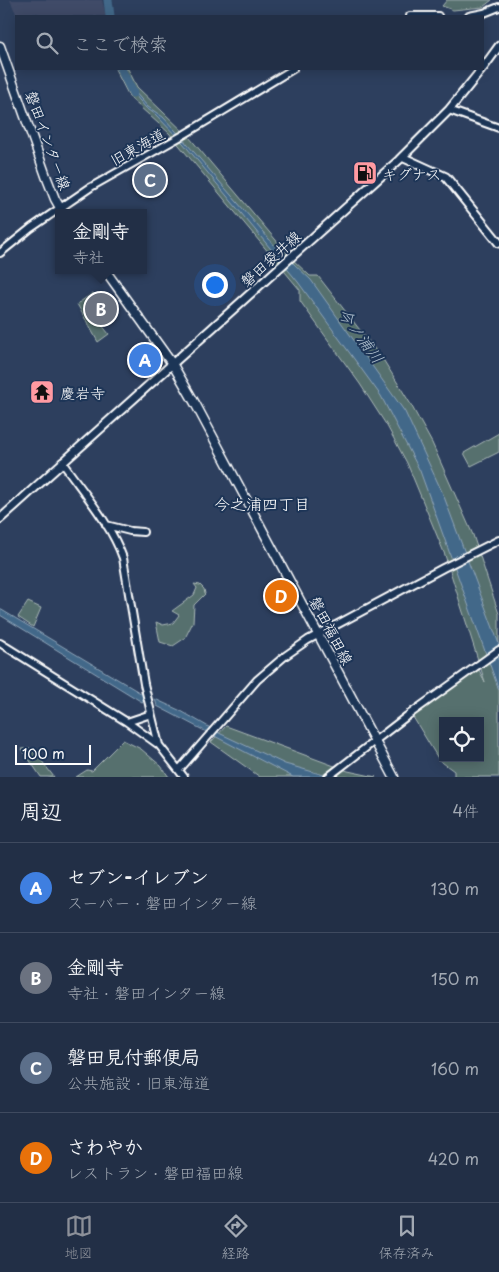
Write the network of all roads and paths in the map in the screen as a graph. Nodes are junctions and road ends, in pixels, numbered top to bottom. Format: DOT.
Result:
graph roads {
  1 [pos="499,7"];
  2 [pos="474,15"];
  3 [pos="0,46"];
  4 [pos="499,46"];
  5 [pos="484,65"];
  6 [pos="291,70"];
  7 [pos="480,70"];
  8 [pos="450,110"];
  9 [pos="499,128"];
  10 [pos="402,158"];
  11 [pos="62,209"];
  12 [pos="63,209"];
  13 [pos="55,214"];
  14 [pos="499,243"];
  15 [pos="0,253"];
  16 [pos="108,274"];
  17 [pos="173,365"];
  18 [pos="62,462"];
  19 [pos="0,519"];
  20 [pos="106,525"];
  21 [pos="143,532"];
  22 [pos="499,540"];
  23 [pos="318,635"];
  24 [pos="0,643"];
  25 [pos="499,650"];
  26 [pos="151,714"];
  27 [pos="127,722"];
  28 [pos="375,741"];
  29 [pos="159,745"];
  30 [pos="179,770"];
  31 [pos="184,777"];
  32 [pos="328,777"];
  33 [pos="394,777"];
  1 -- 2 [label="street"];
  3 -- 11 [label="main road, 磐田インター線"];
  4 -- 5 [label="main road, 磐田袋井線"];
  6 -- 12 [label="street, 旧東海道"];
  7 -- 8 [label="main road, 磐田袋井線"];
  8 -- 9 [label="street"];
  8 -- 10 [label="main road, 磐田袋井線"];
  10 -- 14 [label="main road"];
  10 -- 17 [label="main road, 磐田袋井線"];
  13 -- 15 [label="street, 旧東海道"];
  16 -- 17 [label="main road"];
  17 -- 18 [label="main road, 磐田袋井線"];
  17 -- 23 [label="main road, 磐田福田線"];
  18 -- 19 [label="main road, 磐田袋井線"];
  18 -- 20 [label="street"];
  20 -- 21 [label="street"];
  20 -- 26 [label="street"];
  22 -- 23 [label="street"];
  23 -- 28 [label="main road, 磐田福田線"];
  23 -- 30 [label="street"];
  24 -- 27 [label="street"];
  25 -- 28 [label="street"];
  26 -- 27 [label="street"];
  26 -- 29 [label="street"];
  27 -- 29 [label="street"];
  28 -- 32 [label="street"];
  28 -- 33 [label="main road, 磐田福田線"];
  29 -- 30 [label="street"];
  30 -- 31 [label="street"];
}
